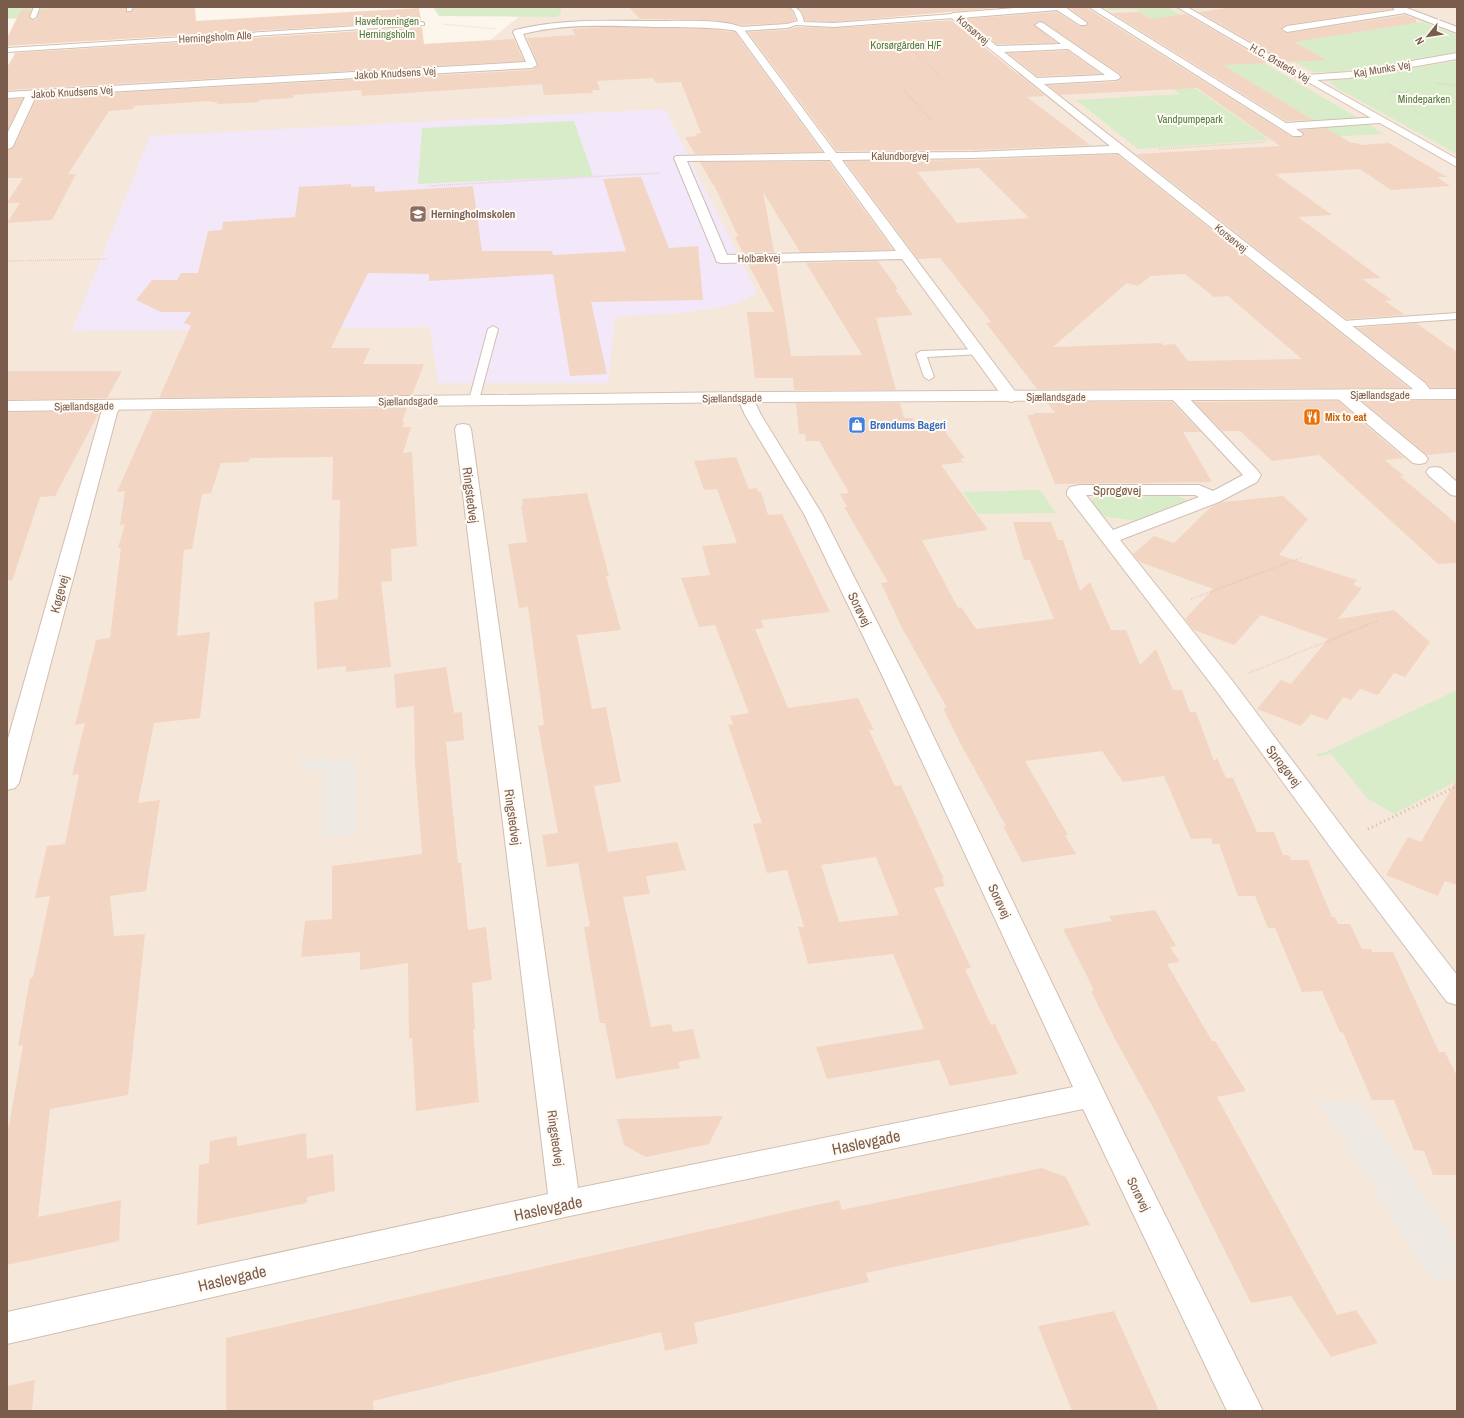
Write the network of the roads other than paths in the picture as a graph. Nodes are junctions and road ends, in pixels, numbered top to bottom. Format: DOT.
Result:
graph roads {
  1 [pos="37,7"];
  2 [pos="793,7"];
  3 [pos="1058,7"];
  4 [pos="1093,7"];
  5 [pos="1181,7"];
  6 [pos="1400,9"];
  7 [pos="953,16"];
  8 [pos="33,17"];
  9 [pos="1083,23"];
  10 [pos="422,24"];
  11 [pos="797,24"];
  12 [pos="1040,25"];
  13 [pos="736,28"];
  14 [pos="1287,29"];
  15 [pos="1457,30"];
  16 [pos="1071,46"];
  17 [pos="996,49"];
  18 [pos="7,50"];
  19 [pos="1457,56"];
  20 [pos="1306,78"];
  21 [pos="1035,81"];
  22 [pos="32,94"];
  23 [pos="7,95"];
  24 [pos="1379,120"];
  25 [pos="1284,126"];
  26 [pos="1297,134"];
  27 [pos="7,146"];
  28 [pos="1122,150"];
  29 [pos="831,156"];
  30 [pos="680,158"];
  31 [pos="1457,164"];
  32 [pos="905,255"];
  33 [pos="1457,316"];
  34 [pos="1343,324"];
  35 [pos="494,329"];
  36 [pos="978,352"];
  37 [pos="929,377"];
  38 [pos="1457,394"];
  39 [pos="1343,395"];
  40 [pos="1426,395"];
  41 [pos="1178,396"];
  42 [pos="745,397"];
  43 [pos="1011,397"];
  44 [pos="474,400"];
  45 [pos="113,405"];
  46 [pos="7,406"];
  47 [pos="463,429"];
  48 [pos="1419,458"];
  49 [pos="1435,472"];
  50 [pos="1457,491"];
  51 [pos="1213,498"];
  52 [pos="1109,538"];
  53 [pos="7,783"];
  54 [pos="1457,995"];
  55 [pos="1091,1095"];
  56 [pos="565,1204"];
  57 [pos="7,1328"];
  58 [pos="1245,1411"];
  1 -- 8 [label="lane"];
  2 -- 11 [label="lane"];
  3 -- 7 [label="street, Korsørvej"];
  3 -- 9 [label="street, Korsørvej"];
  4 -- 25 [label="street"];
  5 -- 20 [label="street, H.C. Ørsteds Vej"];
  6 -- 14 [label="street"];
  6 -- 15 [label="street"];
  7 -- 11 [label="lane"];
  7 -- 17 [label="street, Korsørvej"];
  10 -- 18 [label="lane, Herningsholm Alle"];
  11 -- 13 [label="lane"];
  12 -- 16 [label="street"];
  13 -- 22 [label="street, Jakob Knudsens Vej"];
  13 -- 29 [label="street"];
  16 -- 17 [label="street, Korsørvej"];
  16 -- 21 [label="street"];
  17 -- 21 [label="street, Korsørvej"];
  19 -- 20 [label="street, Kaj Munks Vej"];
  20 -- 24 [label="street, H.C. Ørsteds Vej"];
  21 -- 28 [label="street, Korsørvej"];
  22 -- 23 [label="street, Jakob Knudsens Vej"];
  22 -- 27 [label="street"];
  24 -- 25 [label="street"];
  24 -- 31 [label="street, H.C. Ørsteds Vej"];
  25 -- 26 [label="street"];
  28 -- 29 [label="street, Kalundborgvej"];
  28 -- 34 [label="street, Korsørvej"];
  29 -- 30 [label="street, Kalundborgvej"];
  29 -- 32 [label="street"];
  30 -- 32 [label="street, Holbækvej"];
  32 -- 36 [label="street"];
  33 -- 34 [label="lane"];
  34 -- 40 [label="street, Korsørvej"];
  35 -- 44 [label="lane"];
  36 -- 37 [label="lane"];
  36 -- 43 [label="street"];
  38 -- 40 [label="street, Sjællandsgade"];
  39 -- 40 [label="street, Sjællandsgade"];
  39 -- 41 [label="street, Sjællandsgade"];
  39 -- 48 [label="street"];
  41 -- 43 [label="street, Sjællandsgade"];
  41 -- 51 [label="street"];
  42 -- 43 [label="street, Sjællandsgade"];
  42 -- 44 [label="street, Sjællandsgade"];
  42 -- 55 [label="street, Sorøvej"];
  44 -- 45 [label="street, Sjællandsgade"];
  45 -- 46 [label="street, Sjællandsgade"];
  45 -- 53 [label="street, Køgevej"];
  47 -- 56 [label="street, Ringstedvej"];
  49 -- 50 [label="street"];
  51 -- 52 [label="street"];
  51 -- 52 [label="street, Sprogøvej"];
  52 -- 54 [label="street, Sprogøvej"];
  55 -- 56 [label="street, Haslevgade"];
  55 -- 58 [label="street, Sorøvej"];
  56 -- 57 [label="street, Haslevgade"];
}
